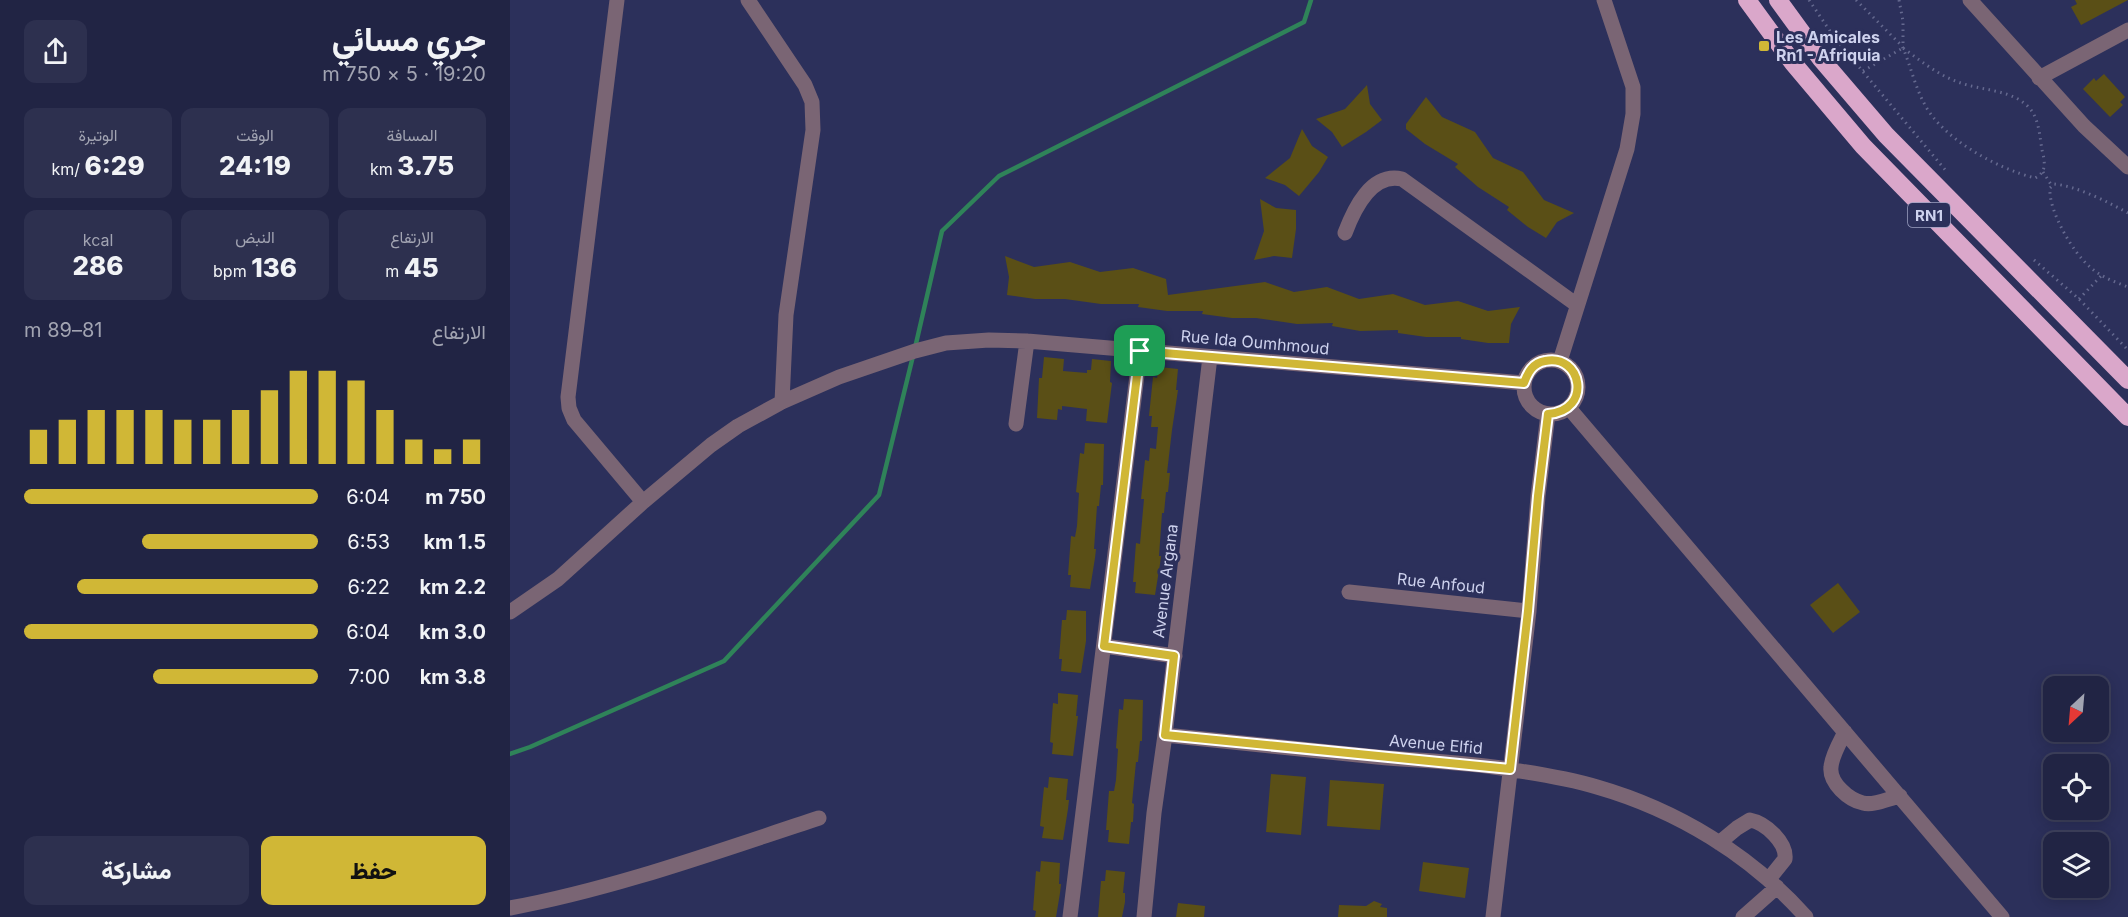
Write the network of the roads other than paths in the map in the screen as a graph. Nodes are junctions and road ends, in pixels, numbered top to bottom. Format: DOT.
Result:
graph roads {
  1 [pos="617,0"];
  2 [pos="748,0"];
  3 [pos="1604,0"];
  4 [pos="1747,0"];
  5 [pos="1778,0"];
  6 [pos="1970,0"];
  7 [pos="2128,30"];
  8 [pos="2039,78"];
  9 [pos="2128,167"];
  10 [pos="1346,233"];
  11 [pos="1578,305"];
  12 [pos="1027,341"];
  13 [pos="1140,351"];
  14 [pos="1210,357"];
  15 [pos="1560,361"];
  16 [pos="2128,380"];
  17 [pos="1524,383"];
  18 [pos="782,402"];
  19 [pos="1569,408"];
  20 [pos="1548,414"];
  21 [pos="2128,417"];
  22 [pos="1016,424"];
  23 [pos="643,502"];
  24 [pos="1349,592"];
  25 [pos="1528,611"];
  26 [pos="510,612"];
  27 [pos="1104,646"];
  28 [pos="1174,656"];
  29 [pos="1845,732"];
  30 [pos="1165,735"];
  31 [pos="1510,769"];
  32 [pos="1900,796"];
  33 [pos="819,818"];
  34 [pos="1719,843"];
  35 [pos="1773,883"];
  36 [pos="512,904"];
  37 [pos="529,917"];
  38 [pos="1070,917"];
  39 [pos="1144,917"];
  40 [pos="1492,917"];
  41 [pos="1743,917"];
  42 [pos="1806,917"];
  43 [pos="2002,917"];
  1 -- 23 [label="street"];
  2 -- 18 [label="street"];
  3 -- 11 [label="street"];
  4 -- 21 [label="highway, RN1"];
  5 -- 16 [label="highway, RN1"];
  6 -- 8 [label="street"];
  7 -- 8 [label="street"];
  8 -- 9 [label="street"];
  10 -- 11 [label="street"];
  11 -- 15 [label="street"];
  12 -- 13 [label="street, Rue Ida Oumhmoud"];
  12 -- 18 [label="street, Rue Ida Oumhmoud"];
  12 -- 22 [label="street"];
  13 -- 14 [label="street, Rue Ida Oumhmoud"];
  13 -- 27 [label="street"];
  14 -- 17 [label="street, Rue Ida Oumhmoud"];
  14 -- 28 [label="street, Avenue Argana"];
  15 -- 17 [label="street"];
  15 -- 19 [label="street"];
  17 -- 20 [label="street"];
  18 -- 23 [label="street, Rue Ida Oumhmoud"];
  19 -- 20 [label="street"];
  19 -- 29 [label="street"];
  20 -- 25 [label="street"];
  23 -- 26 [label="street, Rue Ida Oumhmoud"];
  24 -- 25 [label="street, Rue Anfoud"];
  25 -- 31 [label="street"];
  27 -- 28 [label="street"];
  27 -- 38 [label="street"];
  28 -- 30 [label="street, Avenue Argana"];
  29 -- 32 [label="street"];
  29 -- 32 [label="street"];
  30 -- 31 [label="street, Avenue Elfid"];
  30 -- 39 [label="street, Avenue Argana"];
  31 -- 34 [label="street, Avenue Elfid"];
  31 -- 40 [label="street"];
  32 -- 43 [label="street"];
  33 -- 36 [label="street"];
  34 -- 35 [label="street, Avenue Elfid"];
  34 -- 35 [label="street"];
  35 -- 41 [label="street"];
  35 -- 42 [label="street, Avenue Elfid"];
  36 -- 37 [label="street"];
}
